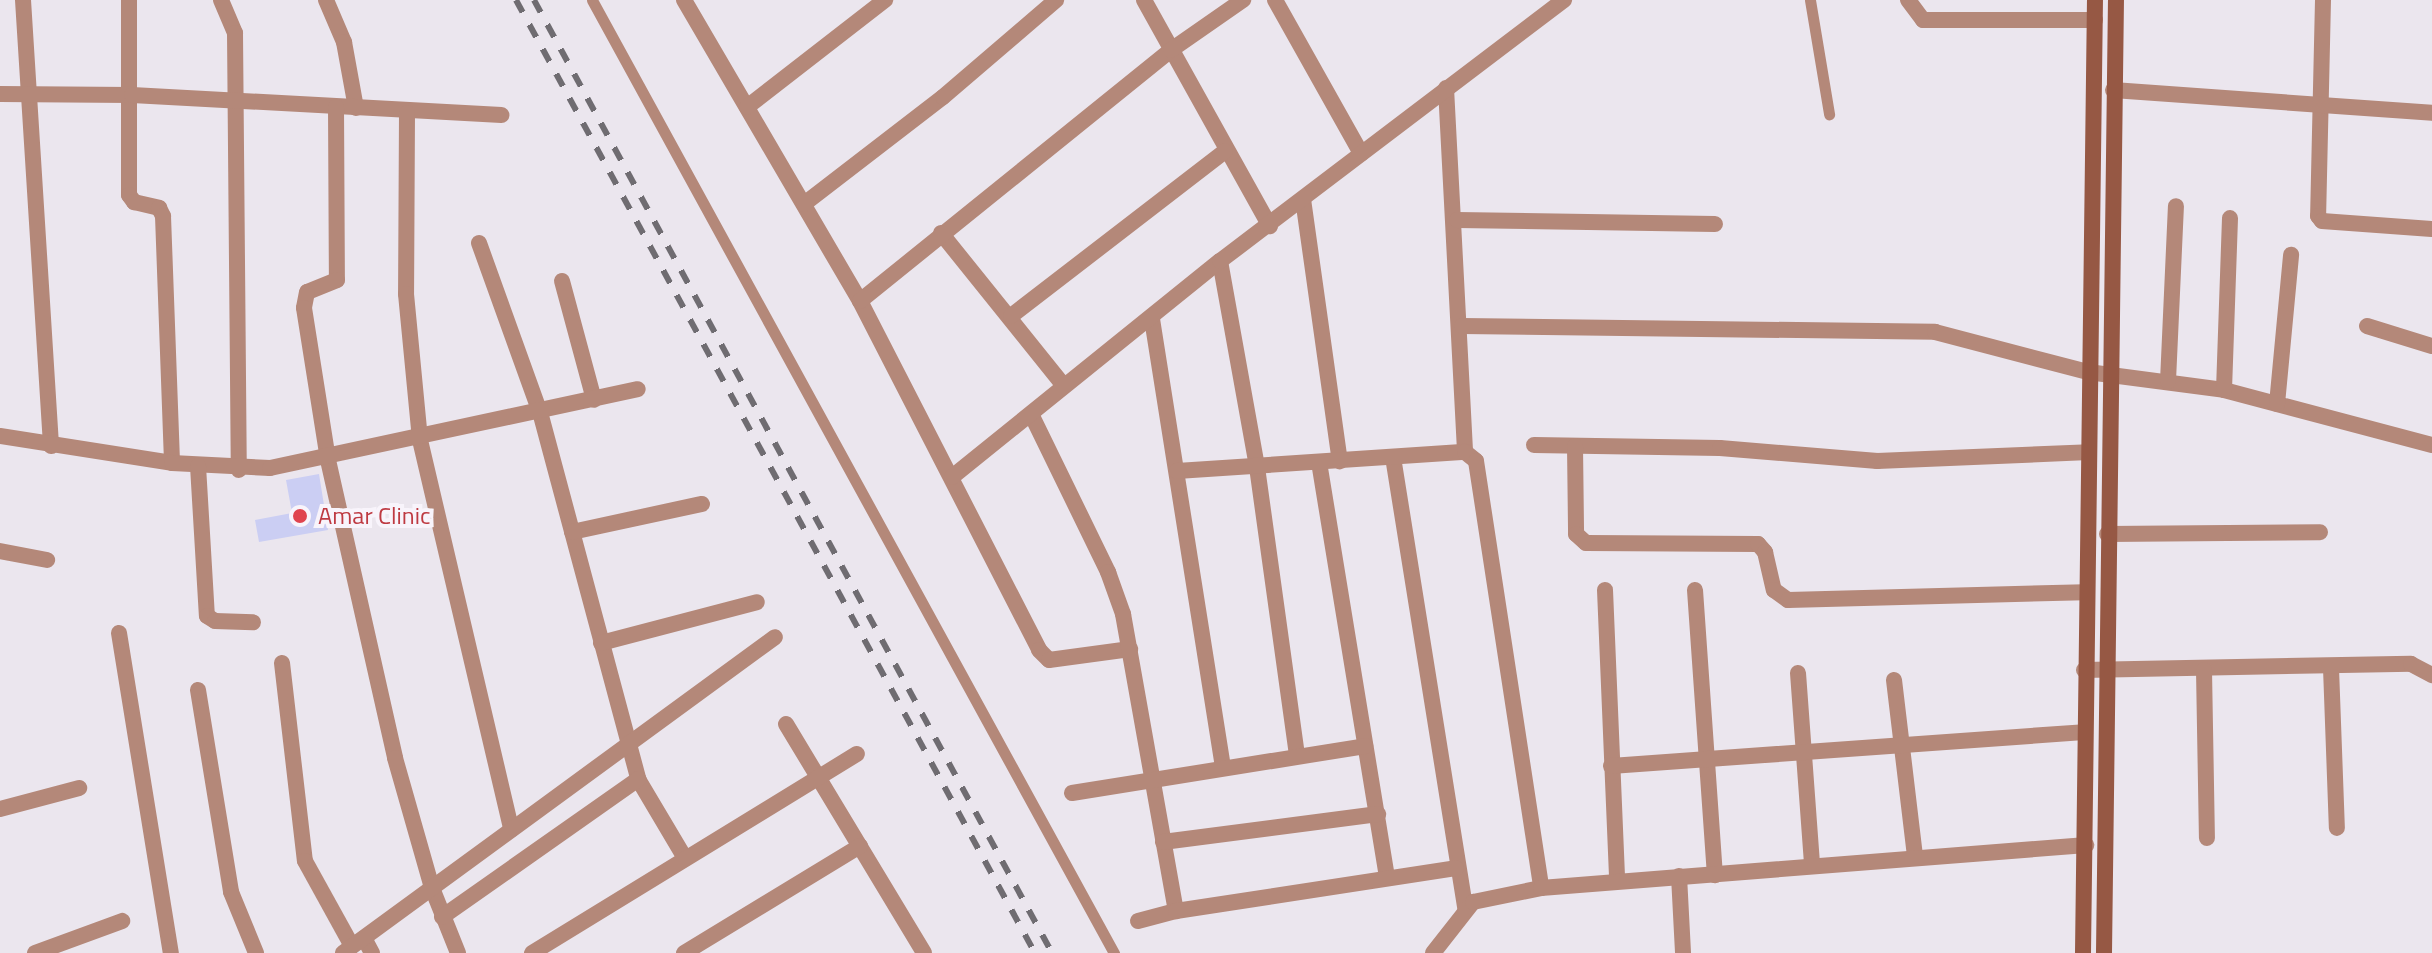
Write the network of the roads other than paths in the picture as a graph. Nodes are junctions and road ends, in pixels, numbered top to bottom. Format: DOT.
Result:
graph roads {
  1 [pos="23,0"];
  2 [pos="129,0"];
  3 [pos="221,0"];
  4 [pos="326,0"];
  5 [pos="592,0"];
  6 [pos="684,0"];
  7 [pos="1056,0"];
  8 [pos="1144,0"];
  9 [pos="1243,0"];
  10 [pos="1275,0"];
  11 [pos="1564,0"];
  12 [pos="1810,0"];
  13 [pos="1908,0"];
  14 [pos="2095,0"];
  15 [pos="2116,0"];
  16 [pos="2323,0"];
  17 [pos="876,3"];
  18 [pos="2095,20"];
  19 [pos="1171,50"];
  20 [pos="1446,88"];
  21 [pos="2113,90"];
  22 [pos="0,94"];
  23 [pos="28,94"];
  24 [pos="132,95"];
  25 [pos="237,102"];
  26 [pos="2319,105"];
  27 [pos="336,107"];
  28 [pos="747,107"];
  29 [pos="356,108"];
  30 [pos="407,113"];
  31 [pos="2432,113"];
  32 [pos="1829,114"];
  33 [pos="501,115"];
  34 [pos="1225,151"];
  35 [pos="1361,153"];
  36 [pos="1303,199"];
  37 [pos="804,204"];
  38 [pos="2176,206"];
  39 [pos="2230,218"];
  40 [pos="1457,220"];
  41 [pos="1715,224"];
  42 [pos="1270,226"];
  43 [pos="2432,229"];
  44 [pos="941,233"];
  45 [pos="479,243"];
  46 [pos="2291,255"];
  47 [pos="1220,261"];
  48 [pos="562,281"];
  49 [pos="860,301"];
  50 [pos="1011,316"];
  51 [pos="1152,319"];
  52 [pos="1462,326"];
  53 [pos="2367,326"];
  54 [pos="2432,346"];
  55 [pos="2088,372"];
  56 [pos="2109,374"];
  57 [pos="2168,381"];
  58 [pos="1064,386"];
  59 [pos="638,389"];
  60 [pos="2224,390"];
  61 [pos="594,400"];
  62 [pos="2277,404"];
  63 [pos="540,412"];
  64 [pos="1032,416"];
  65 [pos="0,436"];
  66 [pos="420,440"];
  67 [pos="1534,445"];
  68 [pos="2432,445"];
  69 [pos="51,446"];
  70 [pos="1575,446"];
  71 [pos="1465,452"];
  72 [pos="2089,452"];
  73 [pos="1393,457"];
  74 [pos="328,460"];
  75 [pos="1340,461"];
  76 [pos="1319,462"];
  77 [pos="172,463"];
  78 [pos="198,466"];
  79 [pos="1257,467"];
  80 [pos="239,470"];
  81 [pos="1177,471"];
  82 [pos="952,477"];
  83 [pos="702,504"];
  84 [pos="572,532"];
  85 [pos="2320,532"];
  86 [pos="2107,534"];
  87 [pos="0,551"];
  88 [pos="47,560"];
  89 [pos="1605,590"];
  90 [pos="1695,590"];
  91 [pos="2084,592"];
  92 [pos="757,602"];
  93 [pos="253,622"];
  94 [pos="119,633"];
  95 [pos="775,637"];
  96 [pos="601,643"];
  97 [pos="1130,649"];
  98 [pos="282,663"];
  99 [pos="2331,668"];
  100 [pos="2084,670"];
  101 [pos="2105,670"];
  102 [pos="2204,670"];
  103 [pos="1798,673"];
  104 [pos="2432,675"];
  105 [pos="1894,680"];
  106 [pos="198,690"];
  107 [pos="786,724"];
  108 [pos="2084,732"];
  109 [pos="628,742"];
  110 [pos="1902,745"];
  111 [pos="1365,746"];
  112 [pos="1806,749"];
  113 [pos="857,754"];
  114 [pos="1297,754"];
  115 [pos="1709,757"];
  116 [pos="1223,766"];
  117 [pos="1611,766"];
  118 [pos="818,775"];
  119 [pos="1154,777"];
  120 [pos="638,779"];
  121 [pos="79,788"];
  122 [pos="1072,793"];
  123 [pos="0,809"];
  124 [pos="1378,814"];
  125 [pos="2337,828"];
  126 [pos="511,829"];
  127 [pos="2207,838"];
  128 [pos="1163,842"];
  129 [pos="2086,845"];
  130 [pos="860,846"];
  131 [pos="1915,857"];
  132 [pos="685,858"];
  133 [pos="1812,864"];
  134 [pos="1456,868"];
  135 [pos="1715,875"];
  136 [pos="1679,876"];
  137 [pos="1387,877"];
  138 [pos="1617,879"];
  139 [pos="432,888"];
  140 [pos="1541,888"];
  141 [pos="1465,908"];
  142 [pos="1176,911"];
  143 [pos="442,917"];
  144 [pos="122,921"];
  145 [pos="1138,921"];
  146 [pos="358,948"];
  147 [pos="35,953"];
  148 [pos="171,953"];
  149 [pos="256,953"];
  150 [pos="458,953"];
  151 [pos="532,953"];
  152 [pos="684,953"];
  153 [pos="924,953"];
  154 [pos="1114,953"];
  155 [pos="1434,953"];
  156 [pos="1683,953"];
  157 [pos="2083,953"];
  158 [pos="2104,953"];
  1 -- 23 [label="street"];
  2 -- 24 [label="street"];
  3 -- 25 [label="street"];
  4 -- 29 [label="street"];
  5 -- 154 [label="lane"];
  6 -- 28 [label="street"];
  7 -- 37 [label="street"];
  8 -- 19 [label="street"];
  9 -- 19 [label="street"];
  10 -- 35 [label="street"];
  11 -- 20 [label="street"];
  12 -- 32 [label="lane"];
  13 -- 18 [label="street"];
  14 -- 18 [label="main road"];
  15 -- 21 [label="main road"];
  16 -- 26 [label="street"];
  17 -- 28 [label="street"];
  18 -- 55 [label="main road"];
  19 -- 34 [label="street"];
  19 -- 44 [label="street"];
  20 -- 35 [label="street"];
  20 -- 40 [label="street"];
  21 -- 26 [label="street"];
  21 -- 56 [label="main road"];
  22 -- 23 [label="street"];
  23 -- 24 [label="street"];
  23 -- 69 [label="street"];
  24 -- 25 [label="street"];
  24 -- 77 [label="street"];
  25 -- 27 [label="street"];
  25 -- 80 [label="street"];
  26 -- 31 [label="street"];
  26 -- 43 [label="street"];
  27 -- 29 [label="street"];
  27 -- 74 [label="street"];
  28 -- 37 [label="street"];
  29 -- 30 [label="street"];
  30 -- 33 [label="street"];
  30 -- 66 [label="street"];
  34 -- 42 [label="street"];
  34 -- 50 [label="street"];
  35 -- 36 [label="street"];
  36 -- 42 [label="street"];
  36 -- 75 [label="street"];
  37 -- 49 [label="street"];
  38 -- 57 [label="street"];
  39 -- 60 [label="street"];
  40 -- 41 [label="street"];
  40 -- 52 [label="street"];
  42 -- 47 [label="street"];
  44 -- 49 [label="street"];
  44 -- 50 [label="street"];
  45 -- 63 [label="street"];
  46 -- 62 [label="street"];
  47 -- 51 [label="street"];
  47 -- 79 [label="street"];
  48 -- 61 [label="street"];
  49 -- 82 [label="street"];
  50 -- 58 [label="street"];
  51 -- 58 [label="street"];
  51 -- 81 [label="street"];
  52 -- 55 [label="street"];
  52 -- 71 [label="street"];
  53 -- 54 [label="street"];
  55 -- 56 [label="street"];
  55 -- 72 [label="main road"];
  56 -- 57 [label="street"];
  56 -- 86 [label="main road"];
  57 -- 60 [label="street"];
  58 -- 64 [label="street"];
  59 -- 61 [label="street"];
  60 -- 62 [label="street"];
  61 -- 63 [label="street"];
  62 -- 68 [label="street"];
  63 -- 66 [label="street"];
  63 -- 84 [label="street"];
  64 -- 82 [label="street"];
  64 -- 97 [label="street"];
  65 -- 69 [label="street"];
  66 -- 74 [label="street"];
  66 -- 126 [label="street"];
  67 -- 70 [label="street"];
  69 -- 77 [label="street"];
  70 -- 72 [label="street"];
  70 -- 91 [label="street"];
  71 -- 73 [label="street"];
  71 -- 140 [label="street"];
  72 -- 91 [label="main road"];
  73 -- 75 [label="street"];
  73 -- 134 [label="street"];
  74 -- 80 [label="street"];
  74 -- 139 [label="street"];
  75 -- 76 [label="street"];
  76 -- 79 [label="street"];
  76 -- 111 [label="street"];
  77 -- 78 [label="street"];
  78 -- 80 [label="street"];
  78 -- 93 [label="street"];
  79 -- 81 [label="street"];
  79 -- 114 [label="street"];
  81 -- 116 [label="street"];
  82 -- 97 [label="street"];
  83 -- 84 [label="street"];
  84 -- 96 [label="street"];
  85 -- 86 [label="street"];
  86 -- 101 [label="main road"];
  87 -- 88 [label="street"];
  89 -- 117 [label="street"];
  90 -- 115 [label="street"];
  91 -- 100 [label="main road"];
  92 -- 96 [label="street"];
  94 -- 148 [label="street"];
  95 -- 109 [label="street"];
  96 -- 109 [label="street"];
  97 -- 119 [label="street"];
  98 -- 146 [label="street"];
  99 -- 102 [label="street"];
  99 -- 104 [label="street"];
  99 -- 125 [label="street"];
  100 -- 101 [label="street"];
  100 -- 108 [label="main road"];
  101 -- 102 [label="street"];
  101 -- 158 [label="main road"];
  102 -- 127 [label="street"];
  103 -- 112 [label="street"];
  105 -- 110 [label="street"];
  106 -- 149 [label="street"];
  107 -- 118 [label="street"];
  108 -- 110 [label="street"];
  108 -- 129 [label="main road"];
  109 -- 120 [label="street"];
  109 -- 126 [label="street"];
  110 -- 112 [label="street"];
  110 -- 131 [label="street"];
  111 -- 114 [label="street"];
  111 -- 124 [label="street"];
  112 -- 115 [label="street"];
  112 -- 133 [label="street"];
  113 -- 118 [label="street"];
  114 -- 116 [label="street"];
  115 -- 117 [label="street"];
  115 -- 135 [label="street"];
  116 -- 119 [label="street"];
  117 -- 138 [label="street"];
  118 -- 130 [label="street"];
  118 -- 132 [label="street"];
  119 -- 122 [label="street"];
  119 -- 128 [label="street"];
  120 -- 132 [label="street"];
  120 -- 143 [label="street"];
  121 -- 123 [label="street"];
  124 -- 128 [label="street"];
  124 -- 137 [label="street"];
  126 -- 139 [label="street"];
  128 -- 142 [label="street"];
  129 -- 131 [label="street"];
  129 -- 157 [label="main road"];
  130 -- 152 [label="street"];
  130 -- 153 [label="street"];
  131 -- 133 [label="street"];
  132 -- 151 [label="street"];
  133 -- 135 [label="street"];
  134 -- 137 [label="street"];
  134 -- 141 [label="street"];
  135 -- 136 [label="street"];
  136 -- 138 [label="street"];
  136 -- 156 [label="street"];
  137 -- 142 [label="street"];
  138 -- 140 [label="street"];
  139 -- 143 [label="street"];
  139 -- 146 [label="street"];
  140 -- 141 [label="street"];
  141 -- 155 [label="street"];
  142 -- 145 [label="street"];
  143 -- 150 [label="street"];
  144 -- 147 [label="street"];
}
